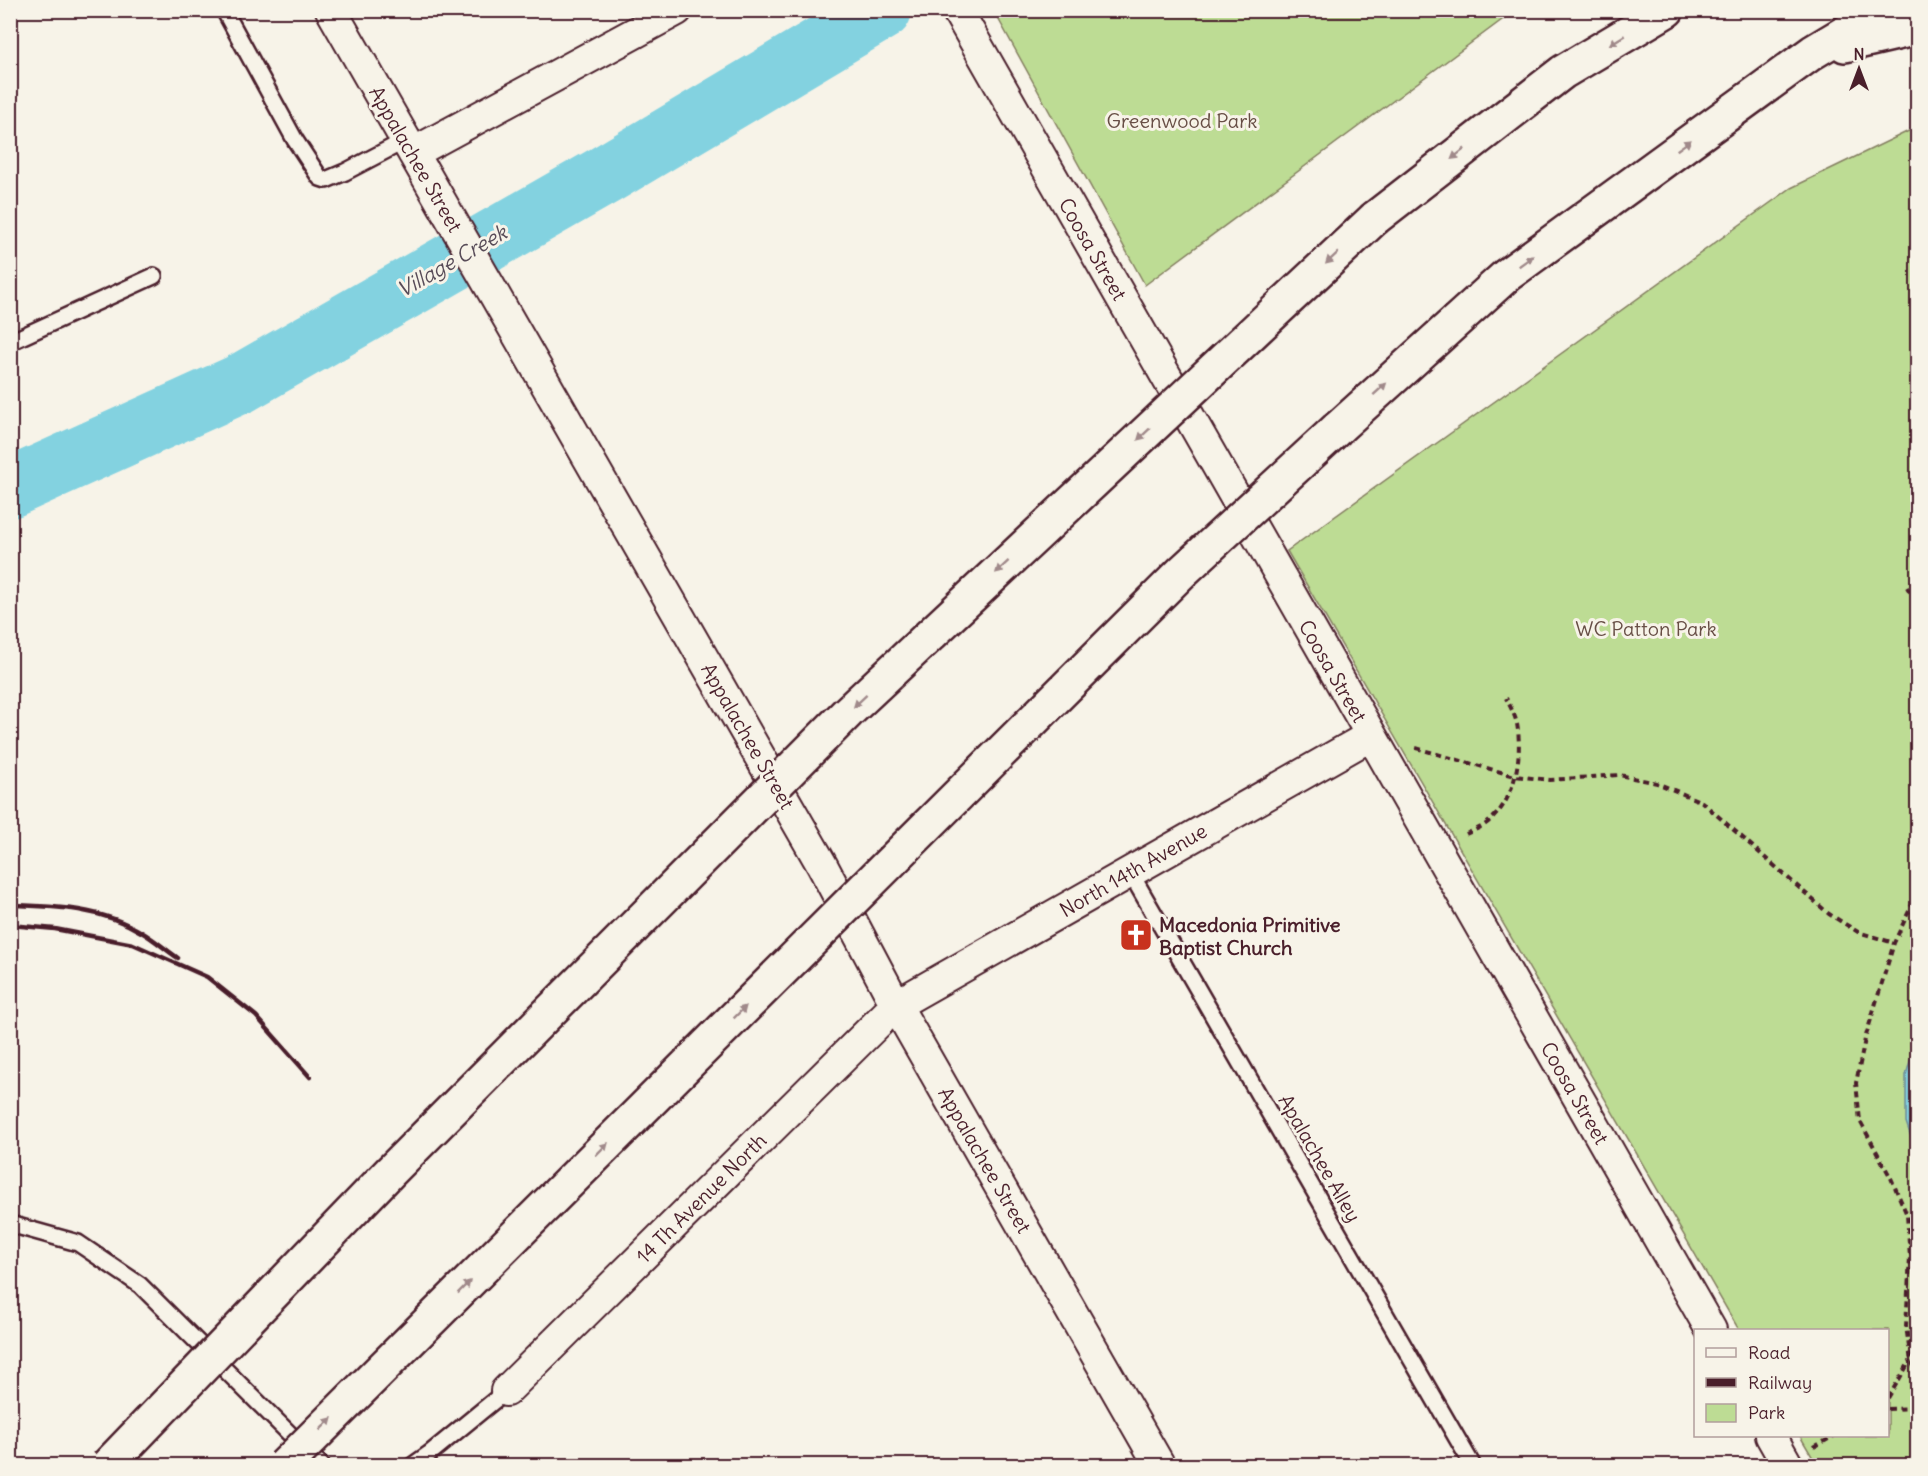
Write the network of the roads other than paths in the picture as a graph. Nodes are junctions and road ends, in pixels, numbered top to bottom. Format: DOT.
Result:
graph roads {
  1 [pos="224,10"];
  2 [pos="331,10"];
  3 [pos="677,10"];
  4 [pos="957,10"];
  5 [pos="1667,10"];
  6 [pos="1883,10"];
  7 [pos="1917,28"];
  8 [pos="1814,52"];
  9 [pos="410,147"];
  10 [pos="154,276"];
  11 [pos="10,342"];
  12 [pos="1370,736"];
  13 [pos="1130,872"];
  14 [pos="896,1005"];
  15 [pos="10,1224"];
  16 [pos="1710,1329"];
  17 [pos="506,1391"];
  18 [pos="1772,1437"];
  19 [pos="107,1466"];
  20 [pos="284,1466"];
  21 [pos="322,1466"];
  22 [pos="412,1466"];
  23 [pos="1160,1466"];
  24 [pos="1473,1466"];
  25 [pos="1788,1466"];
  1 -- 9 [label="lane"];
  2 -- 9 [label="street, Appalachee Street"];
  3 -- 9 [label="street"];
  4 -- 12 [label="street, Coosa Street"];
  5 -- 19 [label="highway, one-way, bridge"];
  6 -- 8 [label="highway"];
  7 -- 8 [label="highway"];
  20 -- 8 [label="highway, one-way, bridge"];
  9 -- 14 [label="street, Appalachee Street"];
  10 -- 11 [label="lane"];
  12 -- 13 [label="street, North 14th Avenue"];
  12 -- 16 [label="street, Coosa Street"];
  13 -- 14 [label="street, North 14th Avenue"];
  13 -- 24 [label="lane, Apalachee Alley"];
  14 -- 17 [label="street, 14 Th Avenue North"];
  14 -- 23 [label="street, Appalachee Street"];
  15 -- 21 [label="lane"];
  17 -- 22 [label="lane"];
  18 -- 25 [label="street"];
}
